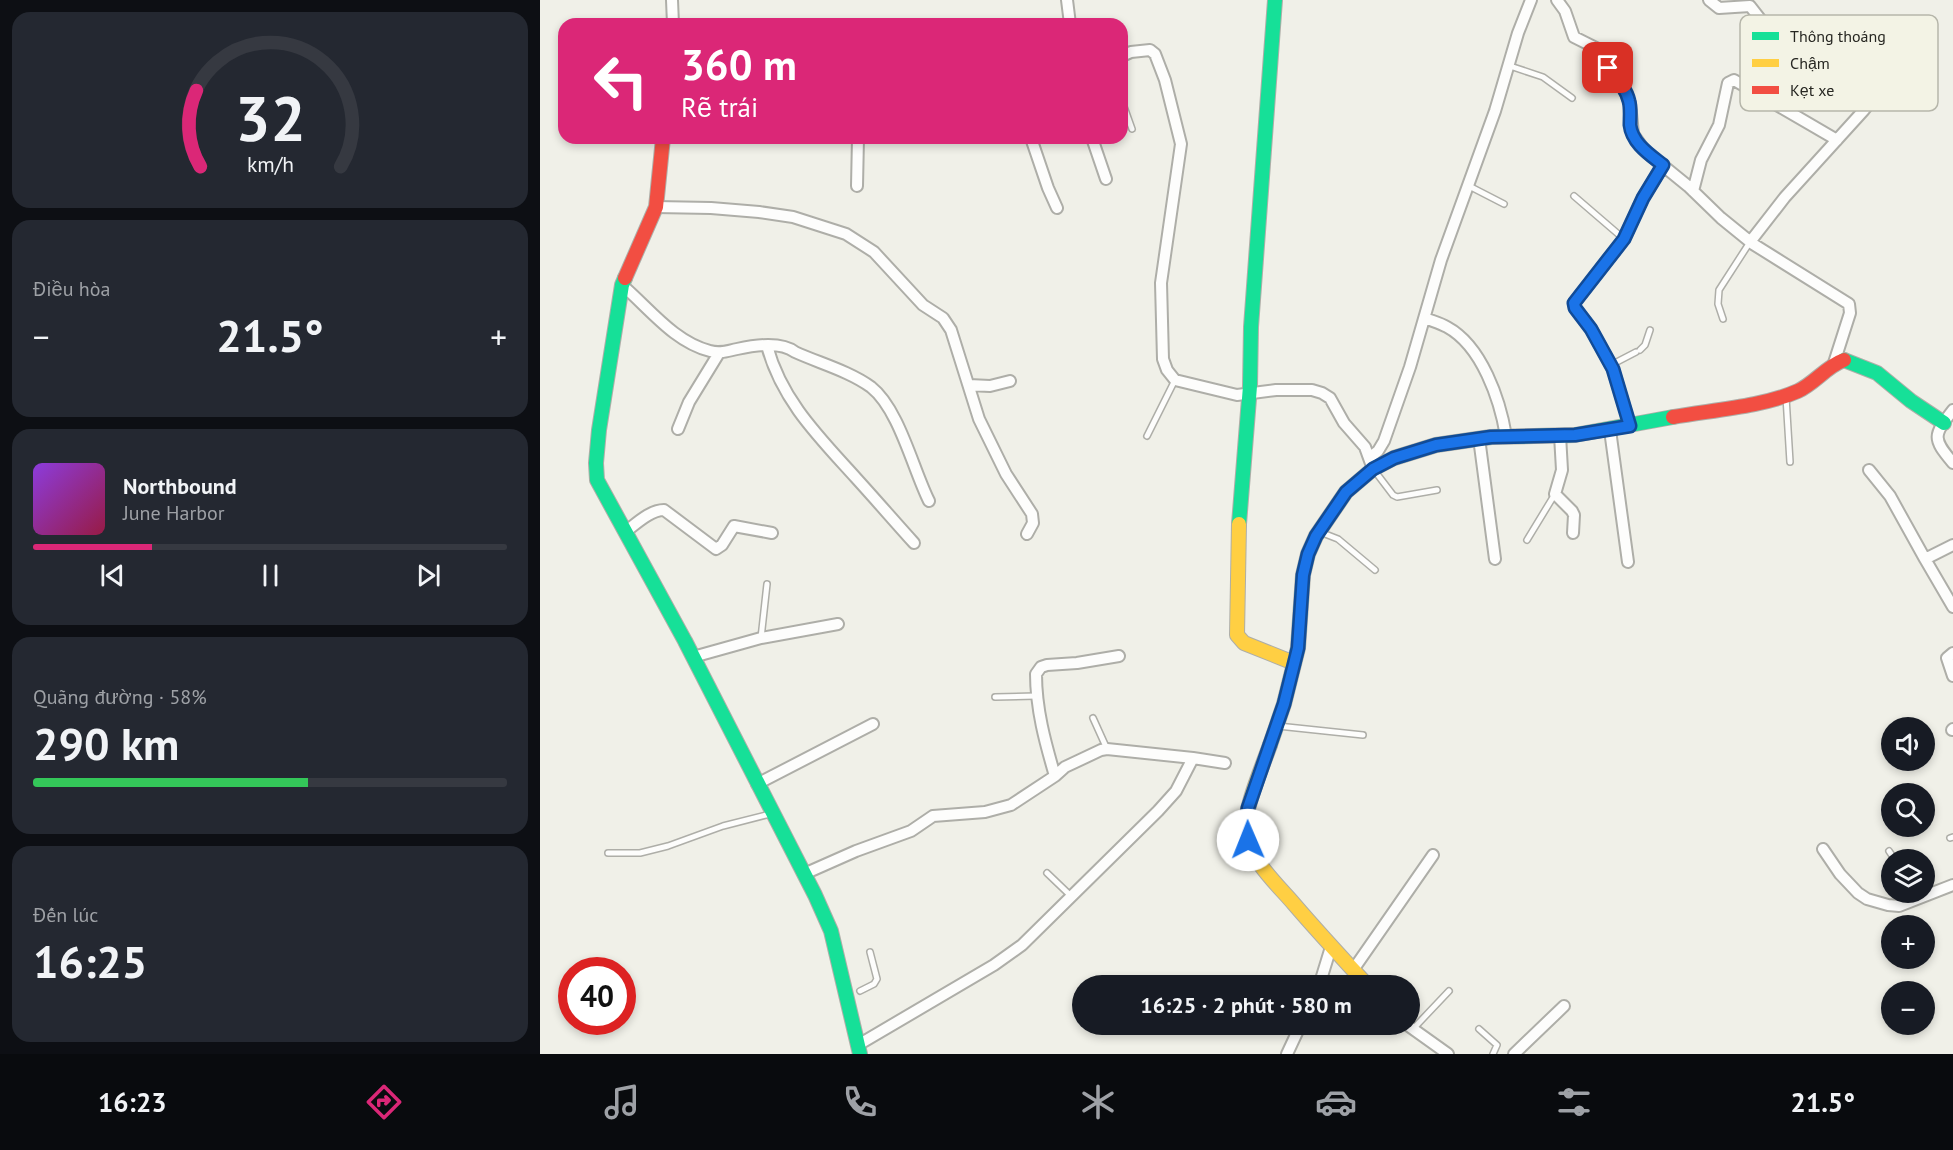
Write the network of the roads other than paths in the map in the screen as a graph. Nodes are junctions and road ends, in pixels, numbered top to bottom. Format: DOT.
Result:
graph roads {
  1 [pos="672,0"];
  2 [pos="1067,0"];
  3 [pos="1275,0"];
  4 [pos="1531,0"];
  5 [pos="1557,0"];
  6 [pos="1709,0"];
  7 [pos="1757,15"];
  8 [pos="673,18"];
  9 [pos="1069,18"];
  10 [pos="1128,53"];
  11 [pos="1510,66"];
  12 [pos="1740,83"];
  13 [pos="1572,98"];
  14 [pos="1787,111"];
  15 [pos="1862,111"];
  16 [pos="1128,118"];
  17 [pos="1132,129"];
  18 [pos="1837,140"];
  19 [pos="662,144"];
  20 [pos="858,144"];
  21 [pos="1033,144"];
  22 [pos="1094,144"];
  23 [pos="1663,165"];
  24 [pos="1106,179"];
  25 [pos="857,186"];
  26 [pos="1468,186"];
  27 [pos="1693,190"];
  28 [pos="1574,196"];
  29 [pos="1504,204"];
  30 [pos="656,207"];
  31 [pos="1057,208"];
  32 [pos="1624,239"];
  33 [pos="1750,242"];
  34 [pos="622,285"];
  35 [pos="1425,318"];
  36 [pos="1723,319"];
  37 [pos="1650,330"];
  38 [pos="766,346"];
  39 [pos="718,353"];
  40 [pos="1834,363"];
  41 [pos="1611,365"];
  42 [pos="1175,380"];
  43 [pos="1010,381"];
  44 [pos="969,385"];
  45 [pos="1249,395"];
  46 [pos="1786,395"];
  47 [pos="1953,410"];
  48 [pos="1944,423"];
  49 [pos="1630,426"];
  50 [pos="678,429"];
  51 [pos="1610,430"];
  52 [pos="1560,435"];
  53 [pos="1147,436"];
  54 [pos="1506,436"];
  55 [pos="1479,438"];
  56 [pos="1790,462"];
  57 [pos="1371,463"];
  58 [pos="1953,463"];
  59 [pos="1869,470"];
  60 [pos="1437,490"];
  61 [pos="1555,494"];
  62 [pos="929,501"];
  63 [pos="1319,531"];
  64 [pos="626,532"];
  65 [pos="772,533"];
  66 [pos="1573,533"];
  67 [pos="1027,534"];
  68 [pos="1527,540"];
  69 [pos="914,543"];
  70 [pos="1953,545"];
  71 [pos="1494,559"];
  72 [pos="1925,559"];
  73 [pos="1628,562"];
  74 [pos="1375,570"];
  75 [pos="767,584"];
  76 [pos="1953,607"];
  77 [pos="838,624"];
  78 [pos="761,638"];
  79 [pos="1953,653"];
  80 [pos="1119,656"];
  81 [pos="693,657"];
  82 [pos="1294,663"];
  83 [pos="1953,676"];
  84 [pos="1036,696"];
  85 [pos="995,697"];
  86 [pos="1093,718"];
  87 [pos="873,724"];
  88 [pos="1276,726"];
  89 [pos="1364,735"];
  90 [pos="1107,749"];
  91 [pos="1193,758"];
  92 [pos="1225,763"];
  93 [pos="1055,776"];
  94 [pos="757,784"];
  95 [pos="772,813"];
  96 [pos="1823,849"];
  97 [pos="608,853"];
  98 [pos="1433,855"];
  99 [pos="1047,873"];
  100 [pos="804,874"];
  101 [pos="1953,885"];
  102 [pos="1935,890"];
  103 [pos="1071,896"];
  104 [pos="1903,903"];
  105 [pos="1331,947"];
  106 [pos="870,952"];
  107 [pos="1353,970"];
  108 [pos="1322,975"];
  109 [pos="1358,975"];
  110 [pos="1449,991"];
  111 [pos="854,994"];
  112 [pos="1564,1006"];
  113 [pos="1420,1018"];
  114 [pos="1479,1029"];
  115 [pos="1420,1034"];
  116 [pos="1295,1035"];
  117 [pos="859,1049"];
  118 [pos="1287,1054"];
  119 [pos="1448,1054"];
  120 [pos="1493,1054"];
  121 [pos="1514,1054"];
  1 -- 8 [label="street"];
  2 -- 9 [label="street"];
  3 -- 45 [label="street"];
  4 -- 11 [label="street"];
  5 -- 23 [label="street"];
  6 -- 7 [label="street"];
  10 -- 42 [label="street"];
  11 -- 13 [label="lane"];
  11 -- 26 [label="street"];
  12 -- 27 [label="street"];
  14 -- 18 [label="street"];
  15 -- 18 [label="street"];
  16 -- 17 [label="lane"];
  18 -- 33 [label="street"];
  19 -- 30 [label="street"];
  20 -- 25 [label="street"];
  21 -- 31 [label="street"];
  22 -- 24 [label="street"];
  23 -- 27 [label="street"];
  23 -- 32 [label="street"];
  26 -- 29 [label="lane"];
  26 -- 35 [label="street"];
  27 -- 33 [label="street"];
  28 -- 32 [label="lane"];
  30 -- 34 [label="street"];
  30 -- 44 [label="street"];
  32 -- 41 [label="street"];
  33 -- 36 [label="lane"];
  33 -- 40 [label="street"];
  34 -- 39 [label="street"];
  34 -- 64 [label="street"];
  35 -- 54 [label="street"];
  35 -- 57 [label="street"];
  37 -- 41 [label="lane"];
  38 -- 39 [label="street"];
  38 -- 62 [label="street"];
  38 -- 69 [label="street"];
  39 -- 50 [label="street"];
  40 -- 46 [label="street"];
  40 -- 48 [label="street"];
  41 -- 49 [label="street"];
  42 -- 45 [label="street"];
  42 -- 53 [label="lane"];
  43 -- 44 [label="street"];
  44 -- 67 [label="street"];
  45 -- 57 [label="street"];
  45 -- 82 [label="street"];
  46 -- 49 [label="street"];
  46 -- 56 [label="lane"];
  47 -- 48 [label="street"];
  48 -- 58 [label="street"];
  49 -- 51 [label="street"];
  51 -- 52 [label="street"];
  51 -- 73 [label="street"];
  52 -- 54 [label="street"];
  52 -- 61 [label="street"];
  54 -- 55 [label="street"];
  55 -- 57 [label="street"];
  55 -- 71 [label="street"];
  57 -- 60 [label="lane"];
  57 -- 63 [label="street"];
  59 -- 72 [label="street"];
  61 -- 66 [label="street"];
  61 -- 68 [label="lane"];
  63 -- 74 [label="lane"];
  63 -- 82 [label="street"];
  64 -- 65 [label="street"];
  64 -- 81 [label="street"];
  70 -- 72 [label="street"];
  72 -- 76 [label="street"];
  75 -- 78 [label="lane"];
  77 -- 78 [label="street"];
  78 -- 81 [label="street"];
  79 -- 83 [label="street"];
  80 -- 84 [label="street"];
  81 -- 94 [label="street"];
  82 -- 88 [label="street"];
  84 -- 85 [label="lane"];
  84 -- 93 [label="street"];
  86 -- 90 [label="lane"];
  87 -- 94 [label="street"];
  88 -- 89 [label="lane"];
  88 -- 105 [label="street"];
  90 -- 91 [label="street"];
  90 -- 93 [label="street"];
  91 -- 92 [label="street"];
  91 -- 103 [label="street"];
  93 -- 100 [label="street"];
  94 -- 95 [label="street"];
  95 -- 97 [label="lane"];
  95 -- 100 [label="street"];
  96 -- 104 [label="street"];
  98 -- 107 [label="street"];
  99 -- 103 [label="lane"];
  100 -- 111 [label="street"];
  101 -- 102 [label="street"];
  103 -- 117 [label="street"];
  105 -- 107 [label="street"];
  105 -- 108 [label="street"];
  106 -- 111 [label="lane"];
  107 -- 109 [label="street"];
  110 -- 113 [label="lane"];
  111 -- 117 [label="street"];
  112 -- 121 [label="street"];
  114 -- 120 [label="lane"];
  115 -- 119 [label="street"];
  116 -- 118 [label="street"];
}
